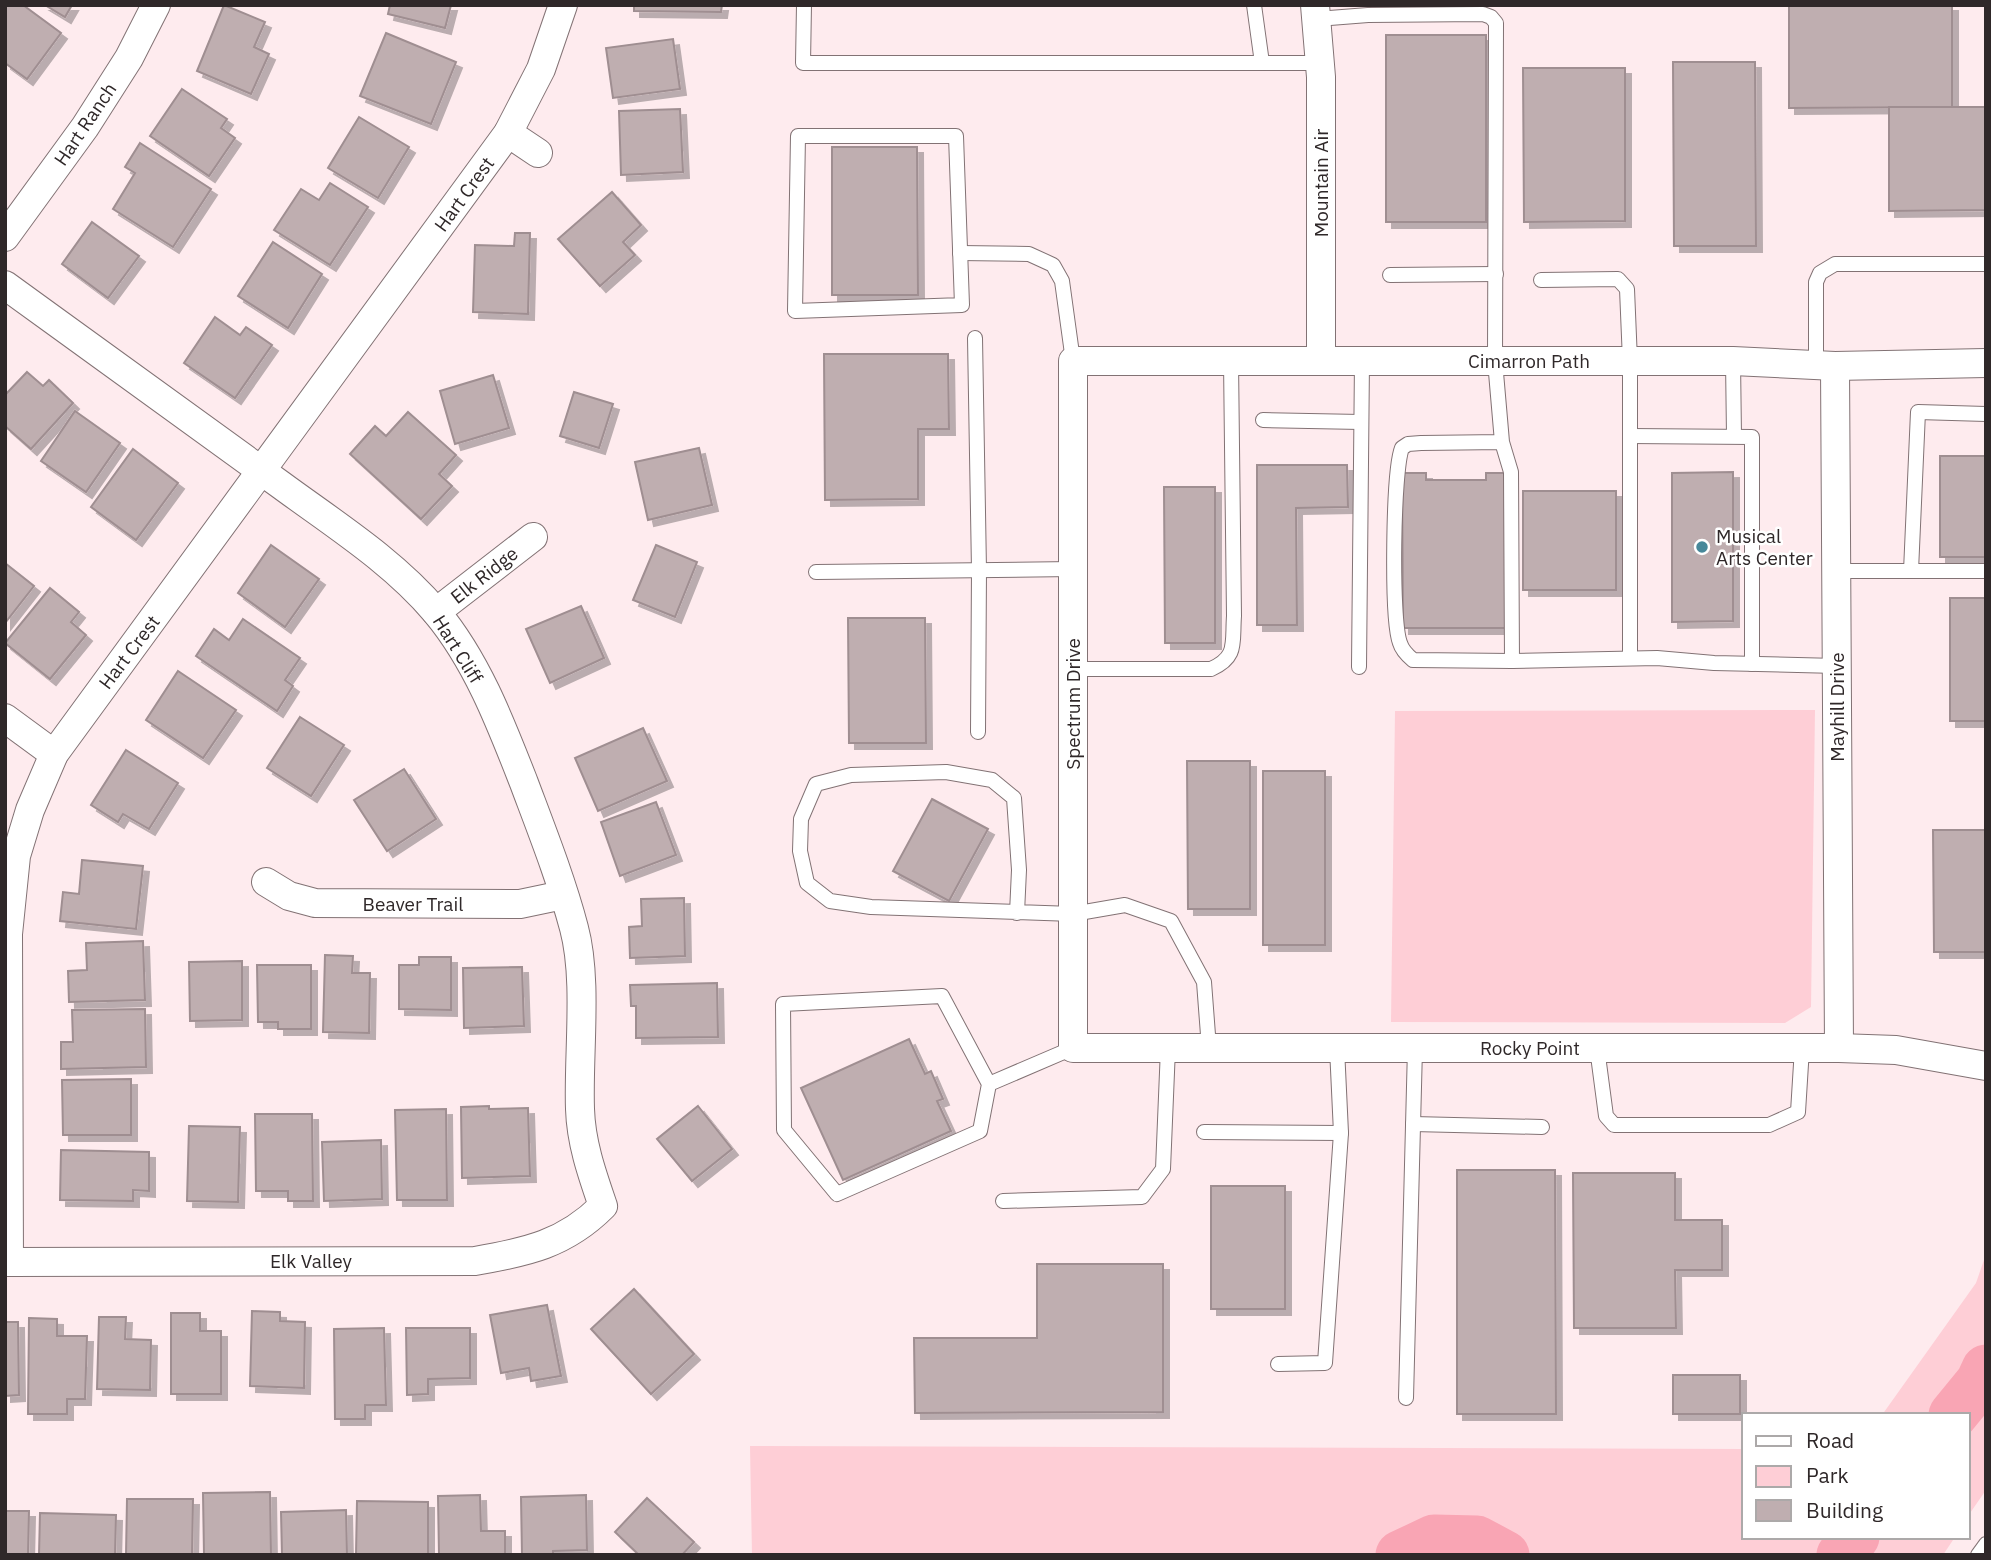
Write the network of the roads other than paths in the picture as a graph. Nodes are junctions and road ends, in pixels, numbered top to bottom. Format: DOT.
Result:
graph roads {
  1 [pos="156,5"];
  2 [pos="563,5"];
  3 [pos="804,5"];
  4 [pos="1254,5"];
  5 [pos="1316,12"];
  6 [pos="1262,63"];
  7 [pos="1321,63"];
  8 [pos="508,133"];
  9 [pos="538,153"];
  10 [pos="5,237"];
  11 [pos="960,253"];
  12 [pos="1986,264"];
  13 [pos="1496,274"];
  14 [pos="1390,275"];
  15 [pos="1541,280"];
  16 [pos="5,285"];
  17 [pos="975,338"];
  18 [pos="1073,361"];
  19 [pos="1231,361"];
  20 [pos="1321,361"];
  21 [pos="1362,361"];
  22 [pos="1495,361"];
  23 [pos="1630,361"];
  24 [pos="1733,361"];
  25 [pos="1986,363"];
  26 [pos="1825,366"];
  27 [pos="1986,414"];
  28 [pos="1263,420"];
  29 [pos="1361,422"];
  30 [pos="1630,436"];
  31 [pos="1734,436"];
  32 [pos="1502,442"];
  33 [pos="263,471"];
  34 [pos="533,537"];
  35 [pos="1073,569"];
  36 [pos="979,570"];
  37 [pos="1836,571"];
  38 [pos="1911,571"];
  39 [pos="1986,571"];
  40 [pos="816,572"];
  41 [pos="436,612"];
  42 [pos="1630,659"];
  43 [pos="1512,661"];
  44 [pos="1752,664"];
  45 [pos="1837,666"];
  46 [pos="1359,667"];
  47 [pos="1073,669"];
  48 [pos="5,718"];
  49 [pos="978,732"];
  50 [pos="54,754"];
  51 [pos="266,882"];
  52 [pos="563,895"];
  53 [pos="1017,913"];
  54 [pos="1073,914"];
  55 [pos="1073,1048"];
  56 [pos="1168,1048"];
  57 [pos="1209,1048"];
  58 [pos="1337,1048"];
  59 [pos="1415,1048"];
  60 [pos="1597,1048"];
  61 [pos="1802,1048"];
  62 [pos="1839,1048"];
  63 [pos="1986,1066"];
  64 [pos="989,1084"];
  65 [pos="1413,1124"];
  66 [pos="1542,1126"];
  67 [pos="1204,1132"];
  68 [pos="1341,1133"];
  69 [pos="1003,1201"];
  70 [pos="603,1206"];
  71 [pos="7,1262"];
  72 [pos="1278,1364"];
  73 [pos="1406,1398"];
  1 -- 10 [label="street, Hart Ranch"];
  2 -- 8 [label="street, Hart Crest"];
  3 -- 6 [label="lane"];
  4 -- 6 [label="lane"];
  5 -- 7 [label="street, Mountain Air"];
  5 -- 13 [label="lane"];
  6 -- 7 [label="lane"];
  7 -- 20 [label="street, Mountain Air"];
  8 -- 9 [label="street"];
  8 -- 33 [label="street, Hart Crest"];
  11 -- 11 [label="lane"];
  11 -- 18 [label="lane"];
  12 -- 26 [label="lane"];
  13 -- 14 [label="lane"];
  13 -- 22 [label="lane"];
  15 -- 23 [label="lane"];
  16 -- 33 [label="street, Hart Cliff"];
  17 -- 36 [label="lane"];
  18 -- 19 [label="street, Cimarron Path"];
  18 -- 35 [label="street, Spectrum Drive"];
  19 -- 20 [label="street, Cimarron Path"];
  19 -- 47 [label="lane"];
  20 -- 21 [label="street, Cimarron Path"];
  21 -- 22 [label="street, Cimarron Path"];
  21 -- 29 [label="lane"];
  22 -- 23 [label="street, Cimarron Path"];
  22 -- 32 [label="lane"];
  23 -- 24 [label="street, Cimarron Path"];
  23 -- 30 [label="lane"];
  24 -- 26 [label="street, Cimarron Path"];
  24 -- 31 [label="lane"];
  25 -- 26 [label="street, Cimarron Path"];
  26 -- 37 [label="street, Mayhill Drive"];
  27 -- 38 [label="lane"];
  28 -- 29 [label="lane"];
  29 -- 46 [label="lane"];
  30 -- 31 [label="lane"];
  30 -- 42 [label="lane"];
  31 -- 44 [label="lane"];
  32 -- 43 [label="lane"];
  32 -- 43 [label="lane"];
  33 -- 41 [label="street, Hart Cliff"];
  33 -- 50 [label="street, Hart Crest"];
  34 -- 41 [label="street, Elk Ridge"];
  35 -- 36 [label="lane"];
  35 -- 47 [label="street, Spectrum Drive"];
  36 -- 40 [label="lane"];
  36 -- 49 [label="lane"];
  37 -- 38 [label="lane"];
  37 -- 45 [label="street, Mayhill Drive"];
  38 -- 39 [label="lane"];
  41 -- 52 [label="street, Hart Cliff"];
  42 -- 43 [label="lane"];
  42 -- 44 [label="lane"];
  44 -- 45 [label="lane"];
  45 -- 62 [label="street, Mayhill Drive"];
  47 -- 54 [label="street, Spectrum Drive"];
  48 -- 50 [label="street"];
  50 -- 71 [label="street, Hart Crest"];
  51 -- 52 [label="street, Beaver Trail"];
  52 -- 70 [label="street, Hart Cliff"];
  53 -- 53 [label="lane"];
  53 -- 54 [label="lane"];
  54 -- 55 [label="street, Spectrum Drive"];
  54 -- 57 [label="lane"];
  55 -- 56 [label="street, Rocky Point"];
  55 -- 64 [label="lane"];
  56 -- 57 [label="street, Rocky Point"];
  56 -- 69 [label="lane"];
  57 -- 58 [label="street, Rocky Point"];
  58 -- 59 [label="street, Rocky Point"];
  58 -- 68 [label="lane"];
  59 -- 60 [label="street, Rocky Point"];
  59 -- 65 [label="lane"];
  60 -- 61 [label="street, Rocky Point"];
  60 -- 61 [label="lane"];
  61 -- 62 [label="street, Rocky Point"];
  62 -- 63 [label="street, Rocky Point"];
  64 -- 64 [label="lane"];
  65 -- 66 [label="lane"];
  65 -- 73 [label="lane"];
  67 -- 68 [label="lane"];
  68 -- 72 [label="lane"];
  70 -- 71 [label="street, Elk Valley"];
}
